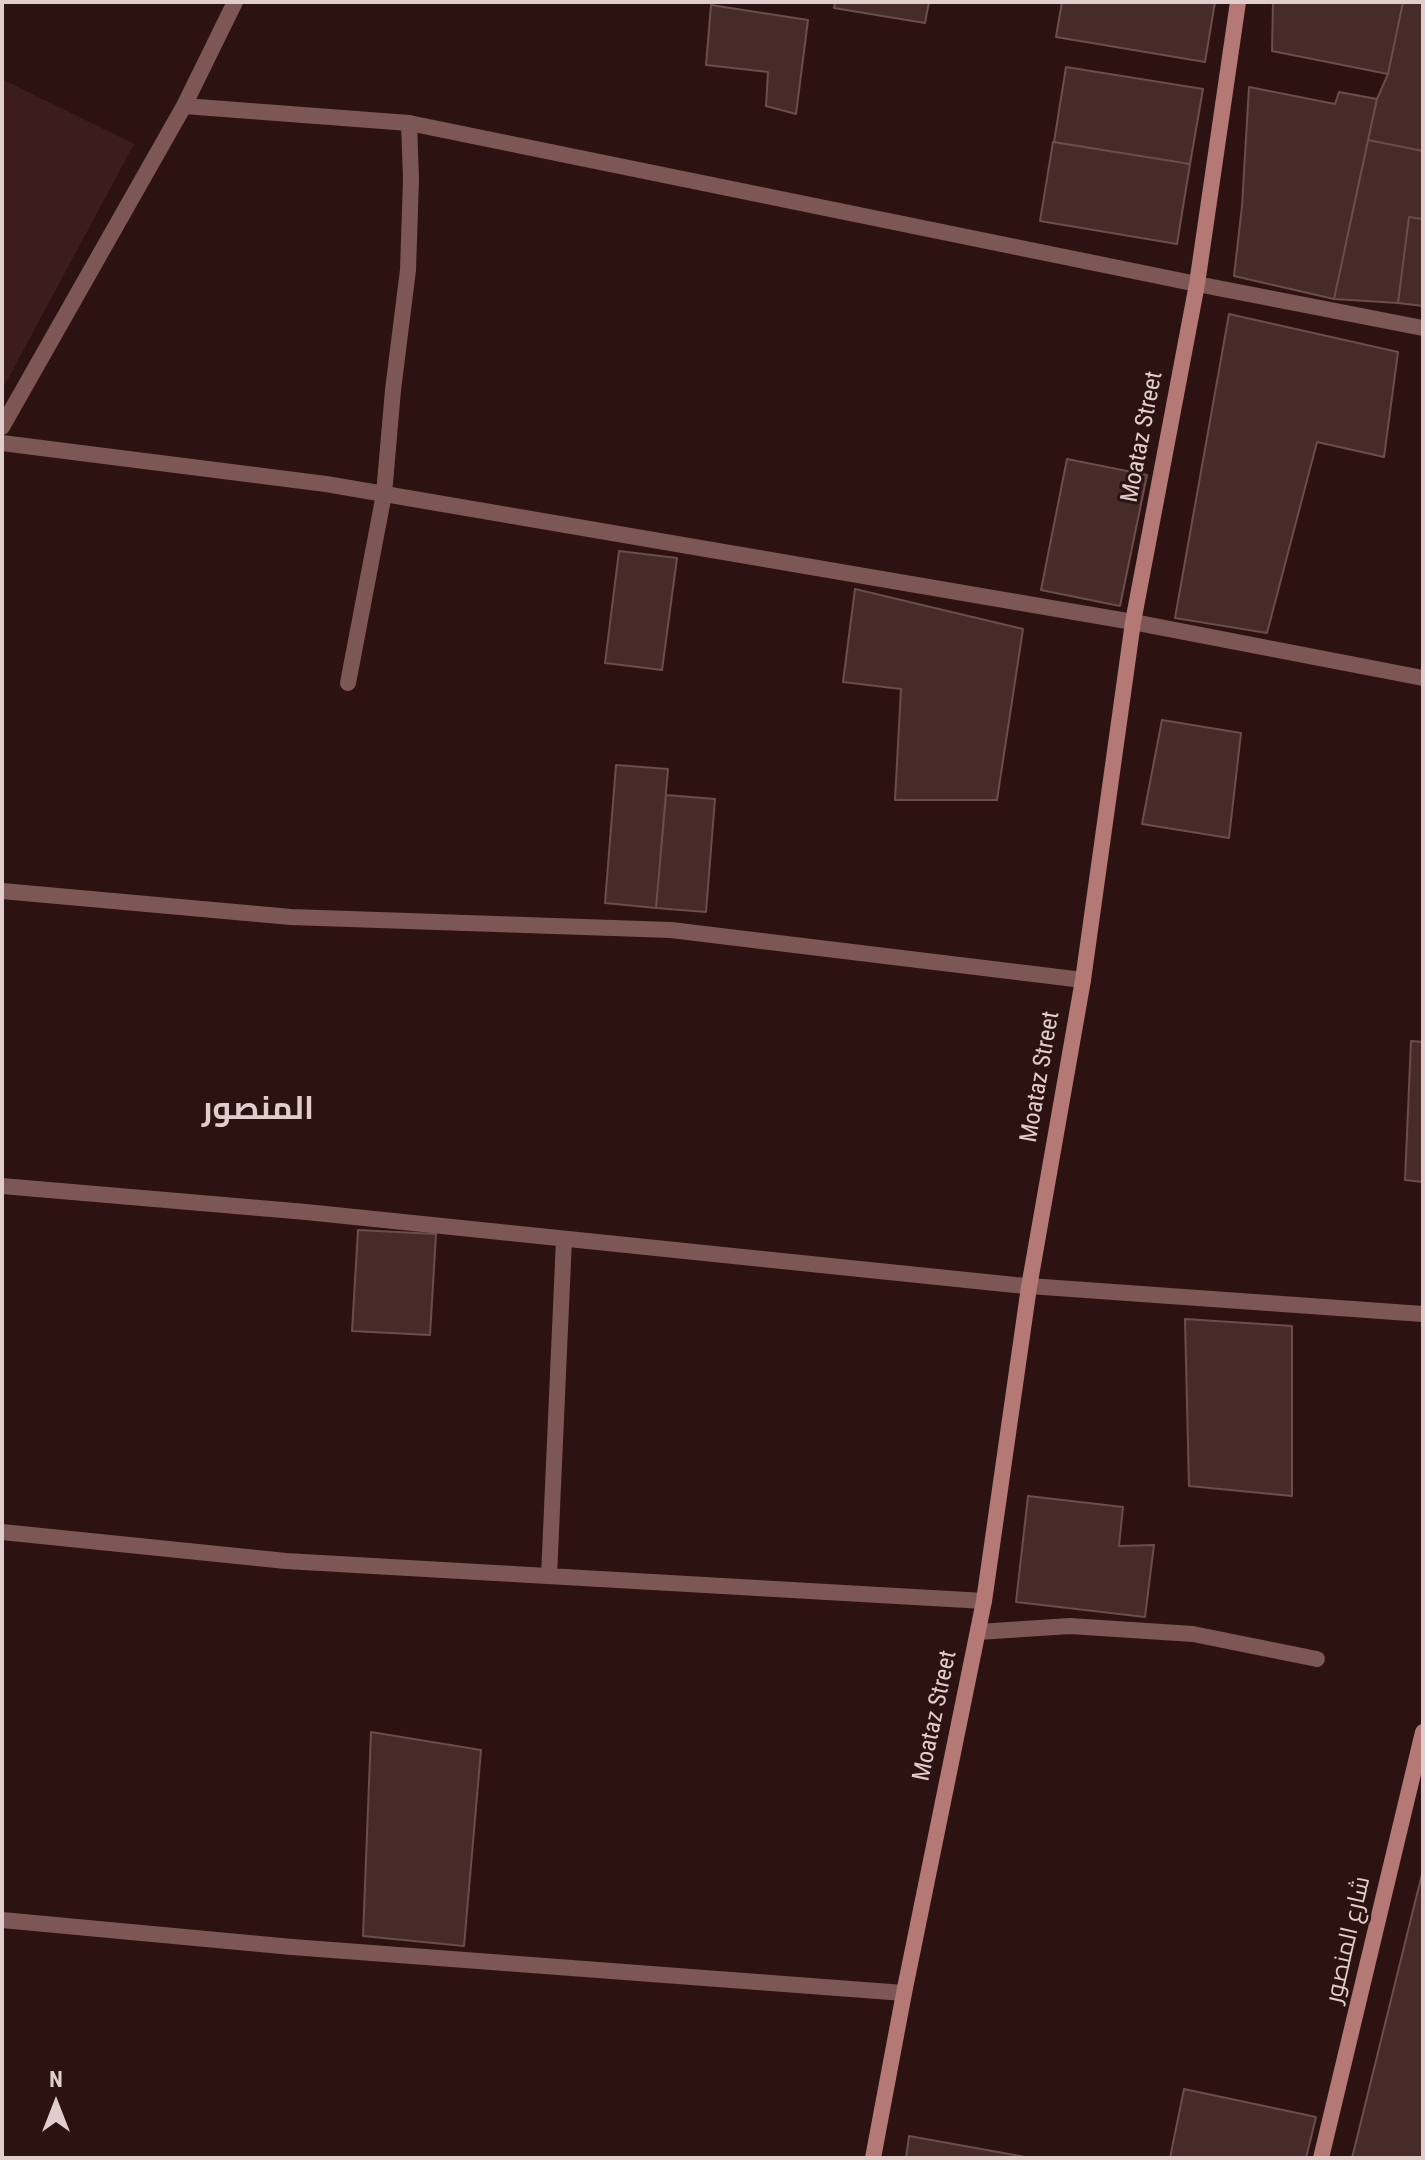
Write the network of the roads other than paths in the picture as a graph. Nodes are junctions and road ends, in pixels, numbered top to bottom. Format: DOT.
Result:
graph roads {
  1 [pos="235,2"];
  2 [pos="1238,2"];
  3 [pos="184,106"];
  4 [pos="409,123"];
  5 [pos="1197,284"];
  6 [pos="1423,328"];
  7 [pos="2,427"];
  8 [pos="2,443"];
  9 [pos="384,494"];
  10 [pos="1133,622"];
  11 [pos="1423,678"];
  12 [pos="348,683"];
  13 [pos="2,891"];
  14 [pos="1083,980"];
  15 [pos="2,1186"];
  16 [pos="564,1239"];
  17 [pos="1029,1287"];
  18 [pos="1423,1314"];
  19 [pos="2,1532"];
  20 [pos="549,1576"];
  21 [pos="984,1601"];
  22 [pos="978,1632"];
  23 [pos="1317,1659"];
  24 [pos="1423,1732"];
  25 [pos="2,1920"];
  26 [pos="904,1993"];
  27 [pos="873,2158"];
  28 [pos="1321,2158"];
  1 -- 3 [label="street"];
  2 -- 5 [label="street, Moataz Street"];
  3 -- 4 [label="street"];
  3 -- 7 [label="street"];
  4 -- 5 [label="street"];
  4 -- 9 [label="street"];
  5 -- 6 [label="street"];
  5 -- 10 [label="street, Moataz Street"];
  8 -- 9 [label="street"];
  9 -- 10 [label="street"];
  9 -- 12 [label="street"];
  10 -- 11 [label="street"];
  10 -- 14 [label="street, Moataz Street"];
  13 -- 14 [label="street"];
  14 -- 17 [label="street, Moataz Street"];
  15 -- 16 [label="street"];
  16 -- 17 [label="street"];
  16 -- 20 [label="street"];
  17 -- 18 [label="street"];
  17 -- 21 [label="street, Moataz Street"];
  19 -- 20 [label="street"];
  20 -- 21 [label="street"];
  21 -- 22 [label="street, Moataz Street"];
  22 -- 23 [label="street"];
  22 -- 26 [label="street, Moataz Street"];
  24 -- 28 [label="street, شارع المنصور"];
  25 -- 26 [label="street"];
  26 -- 27 [label="street, Moataz Street"];
}
